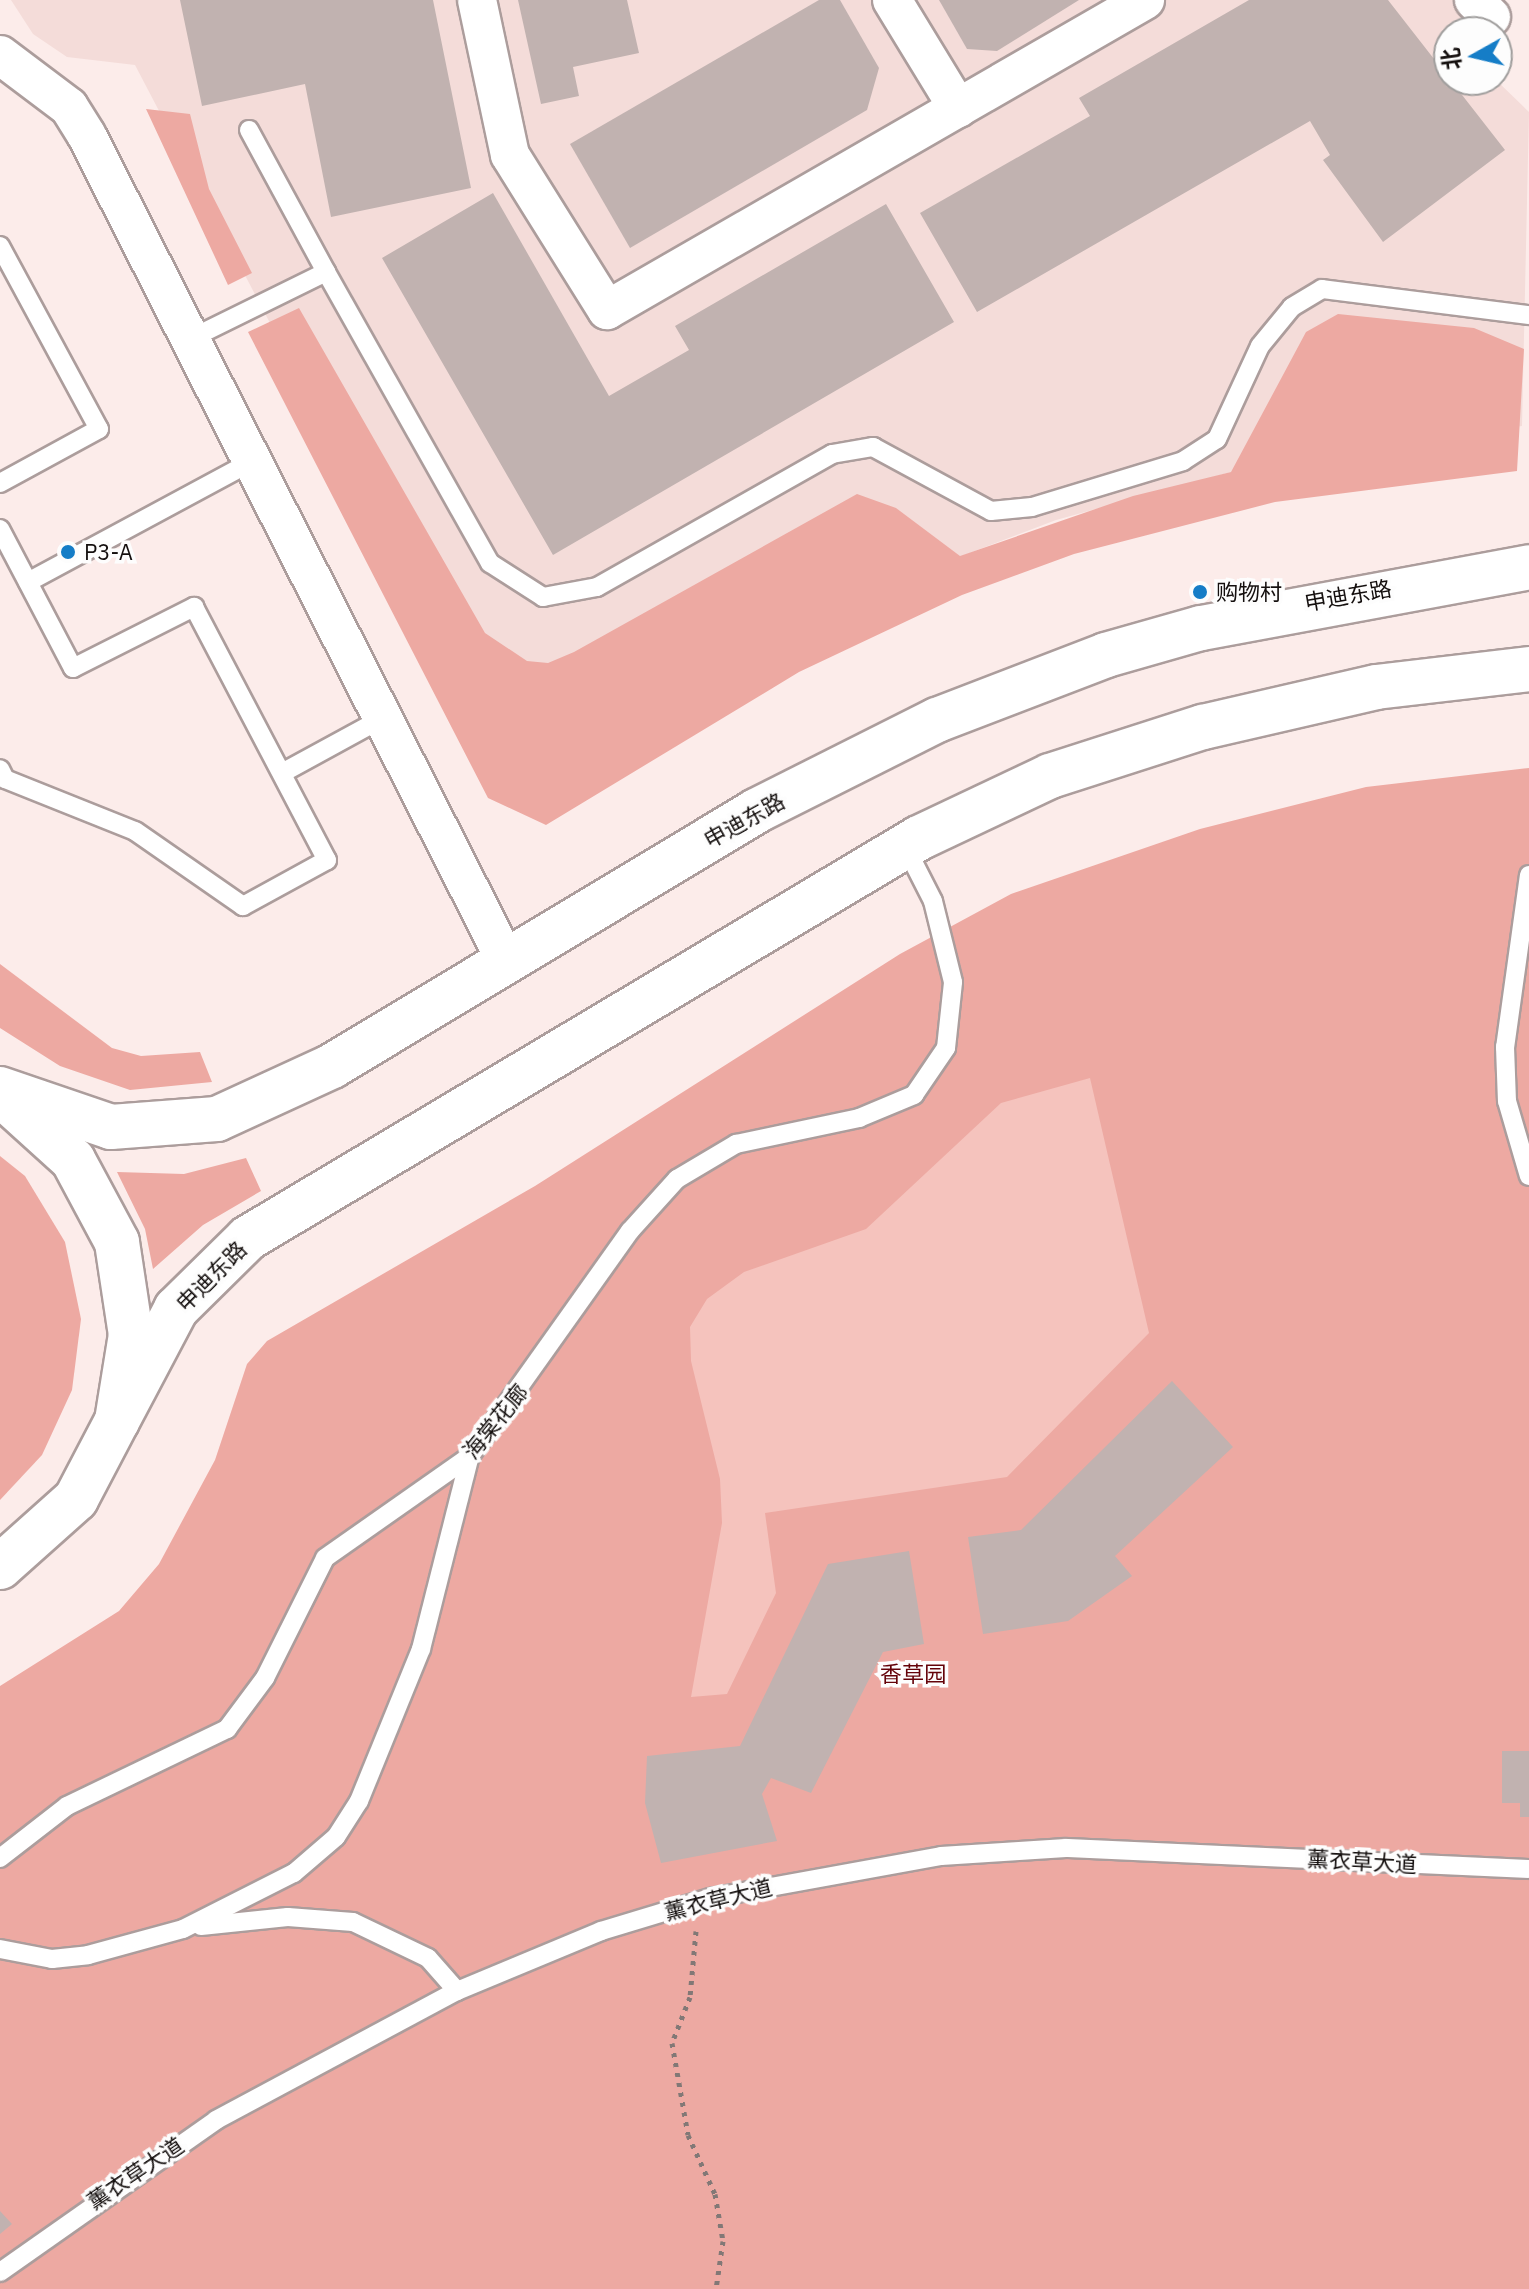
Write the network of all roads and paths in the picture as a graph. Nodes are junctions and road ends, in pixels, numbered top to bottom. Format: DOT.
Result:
graph roads {
  1 [pos="477,0"];
  2 [pos="892,0"];
  3 [pos="1145,0"];
  4 [pos="0,55"];
  5 [pos="958,108"];
  6 [pos="249,130"];
  7 [pos="0,246"];
  8 [pos="326,272"];
  9 [pos="1529,315"];
  10 [pos="188,340"];
  11 [pos="249,463"];
  12 [pos="0,483"];
  13 [pos="0,529"];
  14 [pos="1529,567"];
  15 [pos="28,582"];
  16 [pos="1529,669"];
  17 [pos="381,719"];
  18 [pos="0,769"];
  19 [pos="282,773"];
  20 [pos="905,846"];
  21 [pos="1529,875"];
  22 [pos="506,961"];
  23 [pos="0,1092"];
  24 [pos="1529,1176"];
  25 [pos="117,1421"];
  26 [pos="470,1456"];
  27 [pos="0,1567"];
  28 [pos="0,1858"];
  29 [pos="1529,1869"];
  30 [pos="694,1903"];
  31 [pos="183,1929"];
  32 [pos="0,1949"];
  33 [pos="457,1991"];
  34 [pos="0,2272"];
  35 [pos="716,2289"];
  1 -- 5 [label="street"];
  2 -- 5 [label="street"];
  3 -- 5 [label="street"];
  4 -- 10 [label="street"];
  6 -- 8 [label="lane"];
  7 -- 12 [label="lane"];
  8 -- 9 [label="lane"];
  8 -- 10 [label="lane"];
  10 -- 11 [label="street"];
  11 -- 15 [label="lane"];
  11 -- 17 [label="street"];
  13 -- 15 [label="lane"];
  14 -- 22 [label="street, 申迪东路"];
  15 -- 19 [label="lane"];
  16 -- 20 [label="street, 申迪东路"];
  17 -- 19 [label="lane"];
  17 -- 22 [label="street"];
  18 -- 19 [label="lane"];
  20 -- 25 [label="street, 申迪东路"];
  20 -- 26 [label="lane, 海棠花廊"];
  21 -- 24 [label="lane"];
  22 -- 23 [label="street, 申迪东路"];
  23 -- 25 [label="street"];
  25 -- 27 [label="street, 申迪东路"];
  26 -- 28 [label="lane, 海棠花廊"];
  26 -- 31 [label="lane"];
  29 -- 30 [label="lane, 薰衣草大道"];
  30 -- 33 [label="lane, 薰衣草大道"];
  30 -- 35 [label="path"];
  31 -- 32 [label="lane"];
  31 -- 33 [label="lane"];
  33 -- 34 [label="lane, 薰衣草大道"];
}
